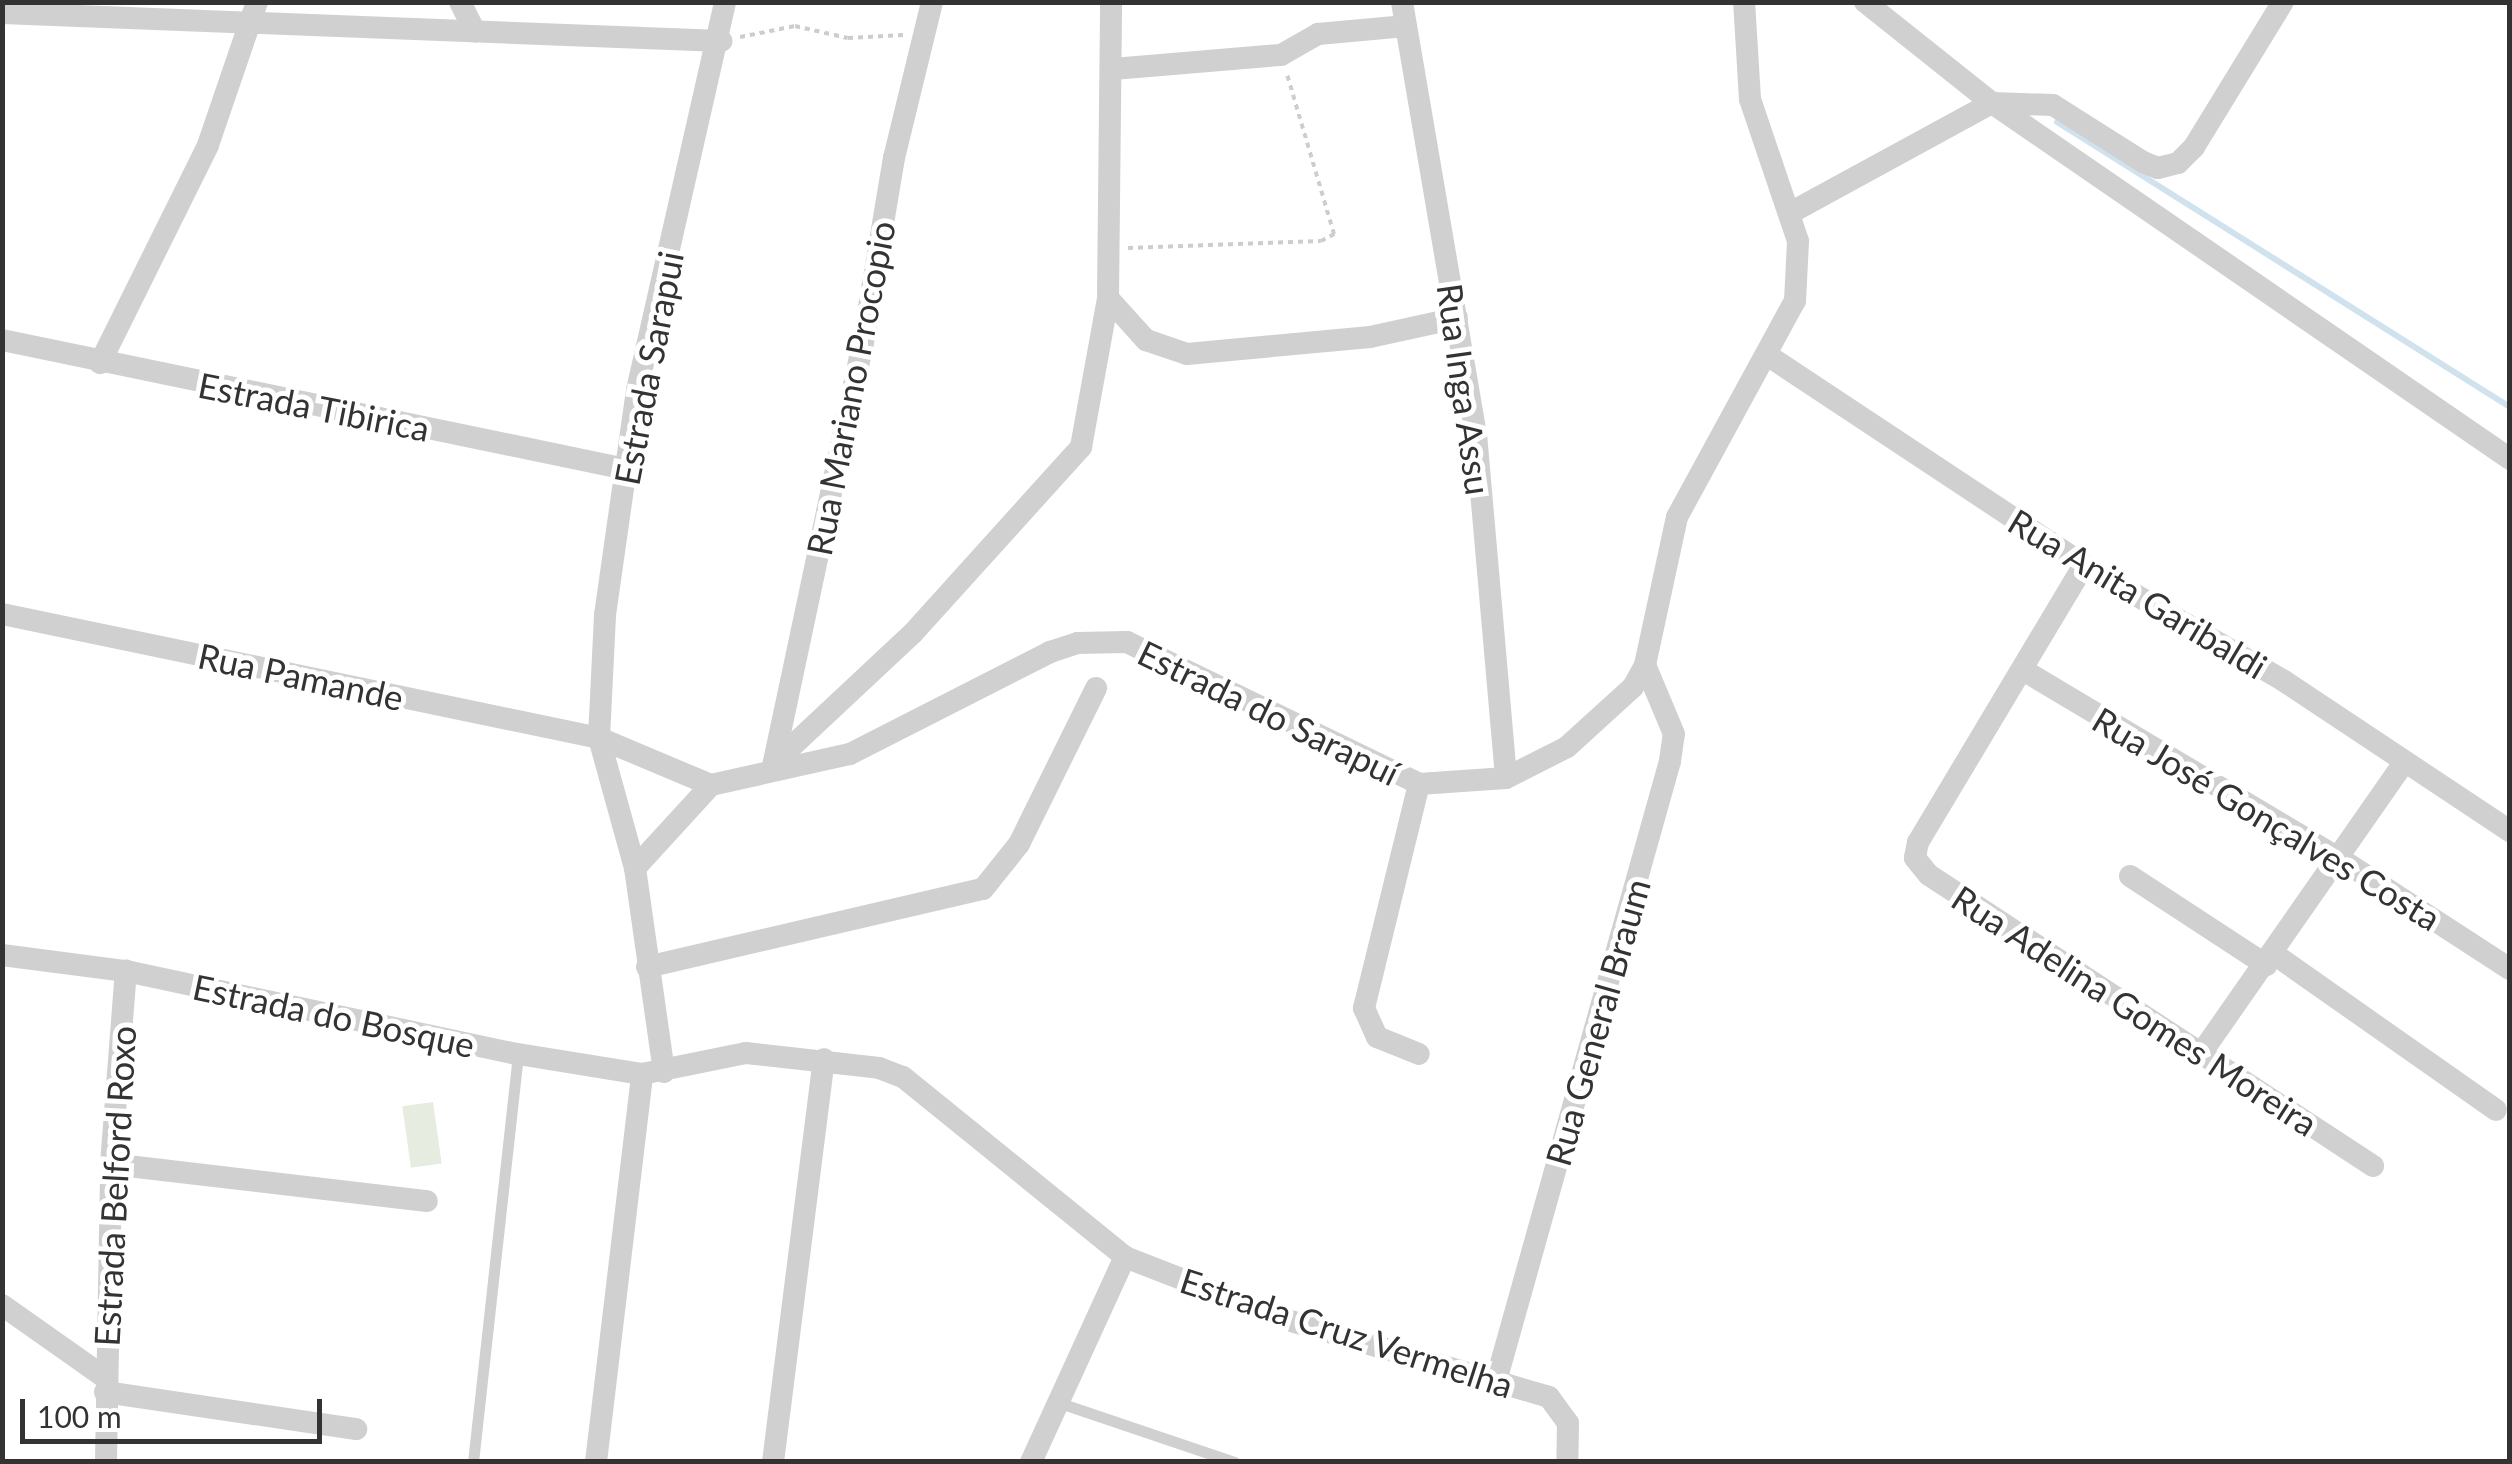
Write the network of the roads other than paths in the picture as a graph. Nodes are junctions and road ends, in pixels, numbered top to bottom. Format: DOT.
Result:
graph roads {
  1 [pos="460,2"];
  2 [pos="724,2"];
  3 [pos="932,2"];
  4 [pos="1111,2"];
  5 [pos="1744,2"];
  6 [pos="1866,2"];
  7 [pos="2283,2"];
  8 [pos="2,12"];
  9 [pos="257,12"];
  10 [pos="1404,14"];
  11 [pos="474,31"];
  12 [pos="721,41"];
  13 [pos="1113,69"];
  14 [pos="1992,103"];
  15 [pos="1790,214"];
  16 [pos="1108,298"];
  17 [pos="1457,318"];
  18 [pos="2,340"];
  19 [pos="1767,356"];
  20 [pos="100,364"];
  21 [pos="2510,458"];
  22 [pos="626,468"];
  23 [pos="2084,565"];
  24 [pos="2,614"];
  25 [pos="1646,666"];
  26 [pos="2023,670"];
  27 [pos="1096,688"];
  28 [pos="599,738"];
  29 [pos="2404,762"];
  30 [pos="772,769"];
  31 [pos="1506,778"];
  32 [pos="1418,784"];
  33 [pos="711,785"];
  34 [pos="2510,831"];
  35 [pos="2342,860"];
  36 [pos="635,868"];
  37 [pos="2130,876"];
  38 [pos="2,955"];
  39 [pos="2270,960"];
  40 [pos="647,967"];
  41 [pos="2510,969"];
  42 [pos="126,971"];
  43 [pos="518,1054"];
  44 [pos="1419,1054"];
  45 [pos="2200,1056"];
  46 [pos="824,1059"];
  47 [pos="653,1073"];
  48 [pos="2496,1110"];
  49 [pos="111,1164"];
  50 [pos="2373,1166"];
  51 [pos="427,1201"];
  52 [pos="1124,1257"];
  53 [pos="2,1305"];
  54 [pos="1496,1381"];
  55 [pos="105,1384"];
  56 [pos="1060,1402"];
  57 [pos="356,1429"];
  58 [pos="106,1462"];
  59 [pos="472,1462"];
  60 [pos="596,1462"];
  61 [pos="774,1462"];
  62 [pos="1030,1462"];
  63 [pos="1234,1462"];
  64 [pos="1568,1462"];
  1 -- 11 [label="street"];
  2 -- 12 [label="street, Estrada Sarapui"];
  3 -- 30 [label="street, Rua Mariano Procopio"];
  4 -- 13 [label="street"];
  5 -- 15 [label="street, Estrada do Sarapuí"];
  6 -- 14 [label="street"];
  7 -- 14 [label="street"];
  8 -- 9 [label="street"];
  9 -- 11 [label="street"];
  9 -- 20 [label="street"];
  10 -- 13 [label="street"];
  10 -- 17 [label="street, Rua Inga Assu"];
  11 -- 12 [label="street"];
  12 -- 22 [label="street, Estrada Sarapui"];
  13 -- 16 [label="street"];
  14 -- 15 [label="street"];
  14 -- 21 [label="street"];
  15 -- 19 [label="street, Estrada do Sarapuí"];
  16 -- 17 [label="street"];
  16 -- 30 [label="street"];
  17 -- 31 [label="street, Rua Inga Assu"];
  18 -- 20 [label="street, Estrada Tibirica"];
  19 -- 23 [label="street, Rua Anita Garibaldi"];
  19 -- 25 [label="street, Estrada do Sarapuí"];
  20 -- 22 [label="street, Estrada Tibirica"];
  22 -- 28 [label="street, Estrada Sarapui"];
  23 -- 26 [label="street"];
  23 -- 29 [label="street, Rua Anita Garibaldi"];
  24 -- 28 [label="street, Rua Pamande"];
  25 -- 31 [label="street, Estrada do Sarapuí"];
  25 -- 54 [label="street, Rua General Braum"];
  26 -- 35 [label="street, Rua José Gonçalves Costa"];
  26 -- 45 [label="street, Rua Adelina Gomes Moreira"];
  27 -- 40 [label="street"];
  28 -- 33 [label="street"];
  28 -- 36 [label="street"];
  29 -- 34 [label="street, Rua Anita Garibaldi"];
  29 -- 35 [label="street"];
  30 -- 32 [label="street, Estrada do Sarapuí"];
  30 -- 33 [label="street, Estrada do Sarapuí"];
  31 -- 32 [label="street, Estrada do Sarapuí"];
  32 -- 44 [label="street"];
  33 -- 36 [label="street"];
  35 -- 39 [label="street"];
  35 -- 41 [label="street, Rua José Gonçalves Costa"];
  36 -- 40 [label="street"];
  37 -- 39 [label="street"];
  38 -- 42 [label="street, Estrada do Bosque"];
  39 -- 45 [label="street"];
  39 -- 48 [label="street"];
  40 -- 47 [label="street"];
  42 -- 43 [label="street, Estrada do Bosque"];
  42 -- 49 [label="street, Estrada Belford Roxo"];
  43 -- 47 [label="street, Estrada do Bosque"];
  43 -- 59 [label="lane"];
  45 -- 50 [label="street, Rua Adelina Gomes Moreira"];
  46 -- 47 [label="street, Estrada Cruz Vermelha"];
  46 -- 52 [label="street, Estrada Cruz Vermelha"];
  46 -- 61 [label="street"];
  47 -- 60 [label="street"];
  49 -- 51 [label="street"];
  49 -- 55 [label="street, Estrada Belford Roxo"];
  52 -- 54 [label="street, Estrada Cruz Vermelha"];
  52 -- 56 [label="street"];
  53 -- 55 [label="street"];
  54 -- 64 [label="street, Estrada Cruz Vermelha"];
  55 -- 57 [label="street"];
  55 -- 58 [label="street, Estrada Belford Roxo"];
  56 -- 62 [label="street"];
  56 -- 63 [label="lane"];
}
